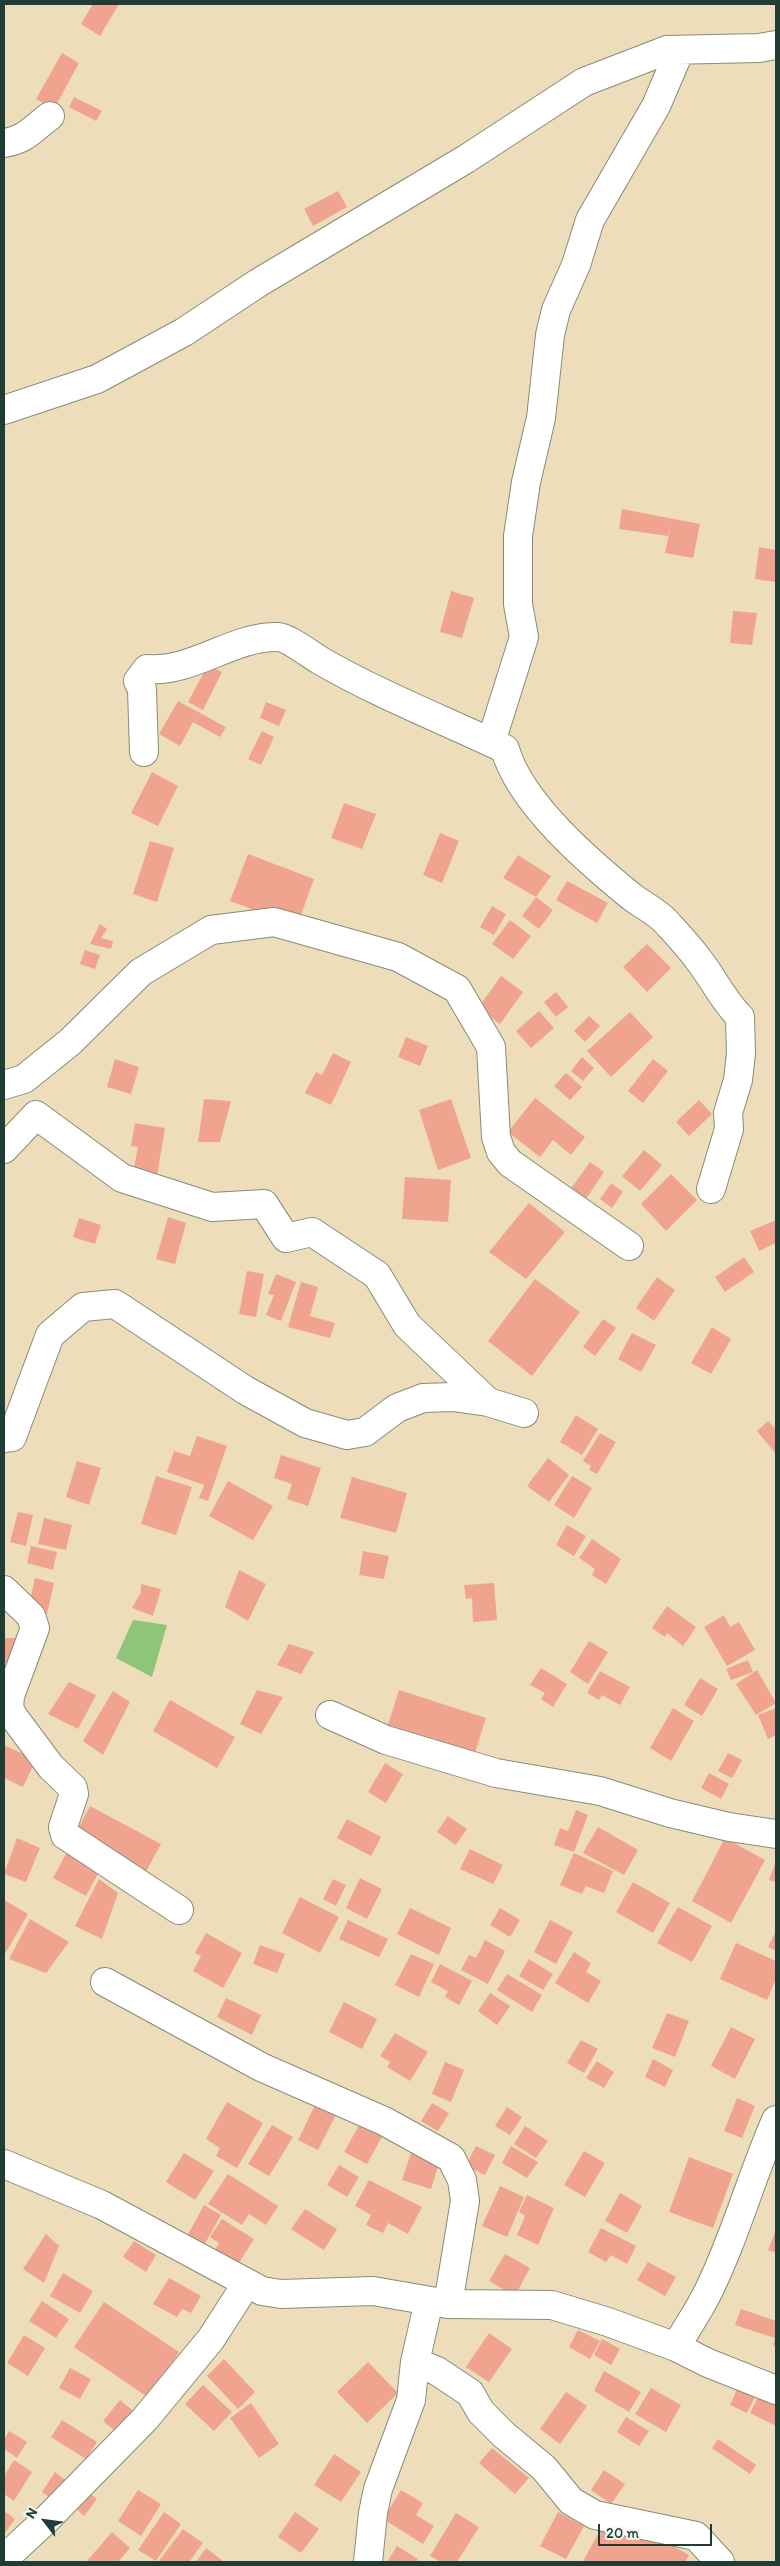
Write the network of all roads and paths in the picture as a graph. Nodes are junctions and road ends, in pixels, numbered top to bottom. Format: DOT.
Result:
graph roads {
  1 [pos="776,45"];
  2 [pos="680,50"];
  3 [pos="50,116"];
  4 [pos="4,144"];
  5 [pos="4,410"];
  6 [pos="490,742"];
  7 [pos="144,752"];
  8 [pos="4,1085"];
  9 [pos="4,1149"];
  10 [pos="711,1190"];
  11 [pos="629,1246"];
  12 [pos="488,1402"];
  13 [pos="524,1413"];
  14 [pos="4,1438"];
  15 [pos="4,1590"];
  16 [pos="330,1715"];
  17 [pos="776,1834"];
  18 [pos="179,1910"];
  19 [pos="105,1982"];
  20 [pos="776,2120"];
  21 [pos="4,2164"];
  22 [pos="247,2283"];
  23 [pos="438,2302"];
  24 [pos="676,2347"];
  25 [pos="416,2362"];
  26 [pos="776,2390"];
  27 [pos="4,2559"];
  28 [pos="368,2562"];
  29 [pos="720,2562"];
  1 -- 2 [label="street"];
  2 -- 5 [label="street"];
  2 -- 6 [label="street"];
  3 -- 4 [label="street"];
  6 -- 7 [label="street"];
  6 -- 10 [label="street"];
  8 -- 11 [label="street"];
  9 -- 12 [label="street"];
  12 -- 13 [label="street"];
  12 -- 14 [label="street"];
  15 -- 18 [label="street"];
  16 -- 17 [label="street"];
  19 -- 23 [label="street"];
  20 -- 24 [label="street"];
  21 -- 22 [label="street"];
  22 -- 23 [label="street"];
  22 -- 27 [label="street"];
  23 -- 24 [label="street"];
  23 -- 25 [label="street"];
  24 -- 26 [label="street"];
  25 -- 28 [label="street"];
  25 -- 29 [label="street"];
}
